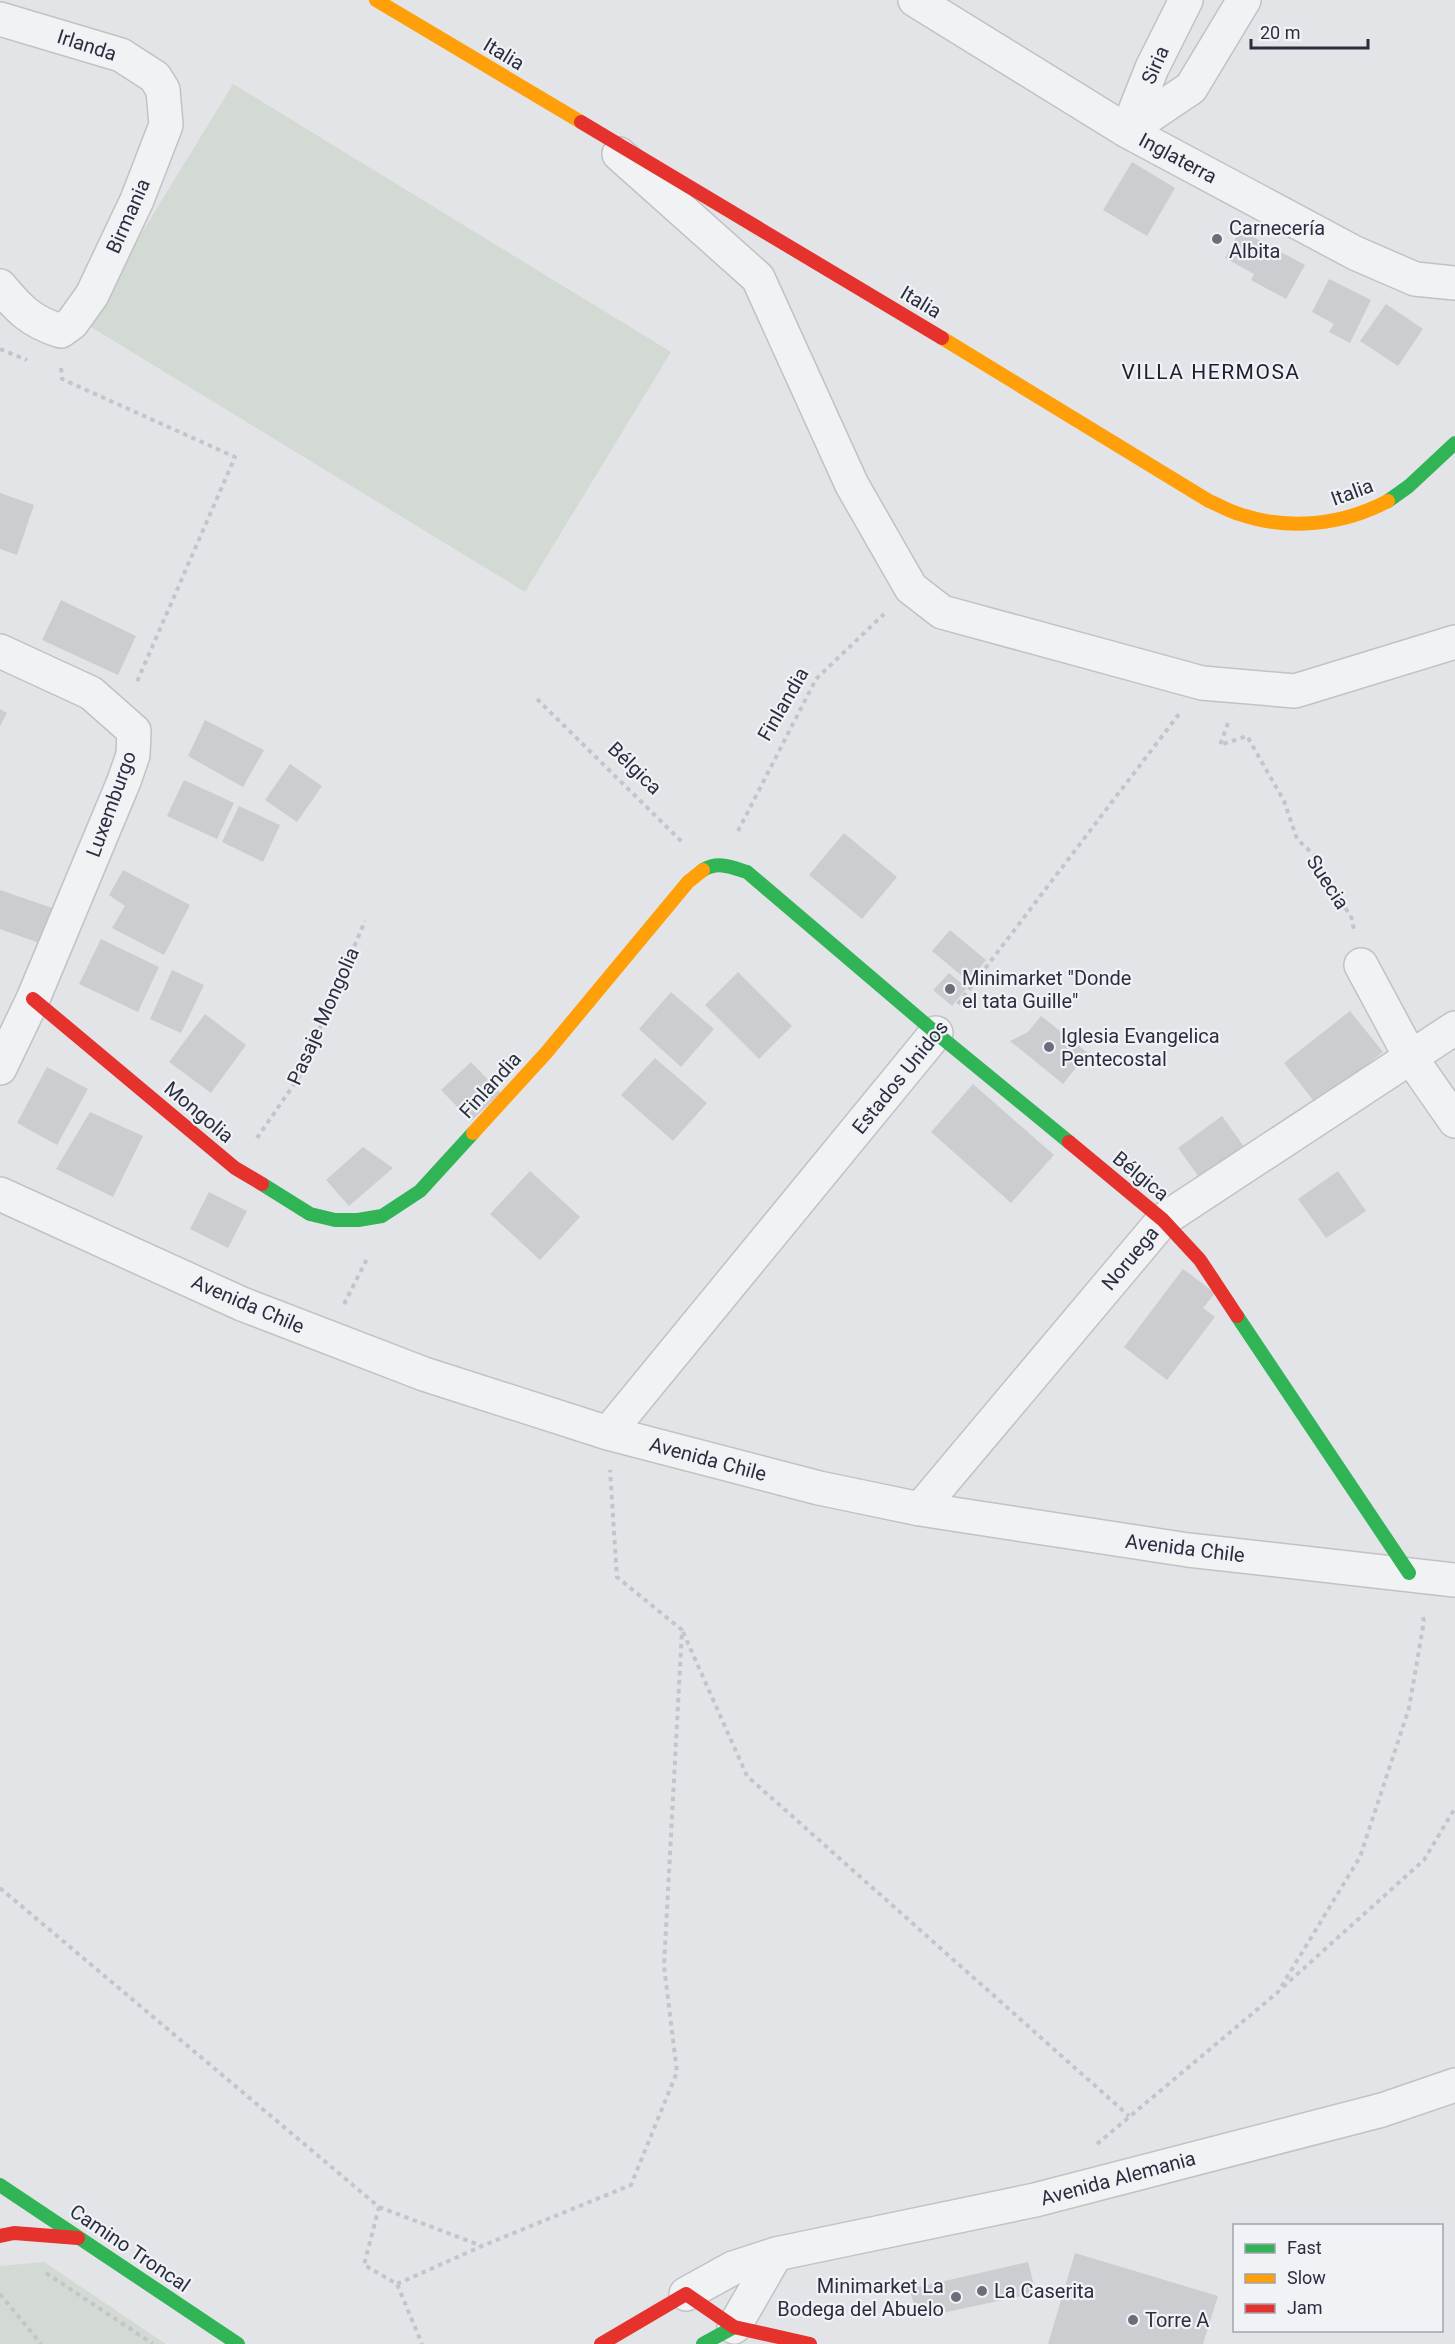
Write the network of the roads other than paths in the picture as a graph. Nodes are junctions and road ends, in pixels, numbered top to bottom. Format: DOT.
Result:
graph roads {
  1 [pos="376,0"];
  2 [pos="915,0"];
  3 [pos="1186,0"];
  4 [pos="1244,0"];
  5 [pos="0,19"];
  6 [pos="163,90"];
  7 [pos="588,126"];
  8 [pos="1127,131"];
  9 [pos="1455,283"];
  10 [pos="0,286"];
  11 [pos="1455,443"];
  12 [pos="1455,642"];
  13 [pos="0,651"];
  14 [pos="764,885"];
  15 [pos="1361,965"];
  16 [pos="33,999"];
  17 [pos="1455,1028"];
  18 [pos="936,1033"];
  19 [pos="1411,1058"];
  20 [pos="0,1068"];
  21 [pos="1455,1121"];
  22 [pos="0,1194"];
  23 [pos="358,1220"];
  24 [pos="1163,1220"];
  25 [pos="608,1433"];
  26 [pos="920,1509"];
  27 [pos="1409,1573"];
  28 [pos="1455,1580"];
  29 [pos="1455,2085"];
  30 [pos="0,2185"];
  31 [pos="0,2236"];
  32 [pos="80,2238"];
  33 [pos="776,2254"];
  34 [pos="687,2294"];
  35 [pos="734,2327"];
  36 [pos="606,2341"];
  37 [pos="238,2344"];
  38 [pos="627,2344"];
  39 [pos="703,2344"];
  40 [pos="810,2344"];
  1 -- 7 [label="street, Italia"];
  2 -- 8 [label="street, Inglaterra"];
  3 -- 8 [label="street, Siria"];
  4 -- 8 [label="street"];
  5 -- 6 [label="street, Irlanda"];
  6 -- 10 [label="street, Birmania"];
  7 -- 11 [label="street, Italia"];
  7 -- 12 [label="street"];
  8 -- 9 [label="street, Inglaterra"];
  13 -- 16 [label="street, Luxemburgo"];
  14 -- 18 [label="street, Bélgica"];
  14 -- 23 [label="street, Finlandia"];
  15 -- 19 [label="street"];
  16 -- 20 [label="street, Luxemburgo"];
  16 -- 23 [label="street, Mongolia"];
  17 -- 19 [label="street, Noruega"];
  18 -- 24 [label="street, Bélgica"];
  18 -- 25 [label="street, Estados Unidos"];
  19 -- 21 [label="street"];
  19 -- 24 [label="street, Noruega"];
  22 -- 25 [label="street, Avenida Chile"];
  24 -- 26 [label="street, Noruega"];
  24 -- 27 [label="street, Bélgica"];
  25 -- 26 [label="street, Avenida Chile"];
  26 -- 27 [label="street, Avenida Chile"];
  27 -- 28 [label="street, Avenida Chile"];
  29 -- 33 [label="street, Avenida Alemania"];
  30 -- 32 [label="street, Camino Troncal"];
  31 -- 32 [label="street"];
  32 -- 37 [label="street, Camino Troncal"];
  33 -- 34 [label="street, Avenida Alemania"];
  33 -- 35 [label="street"];
  34 -- 35 [label="street"];
  34 -- 36 [label="street, Avenida Alemania"];
  35 -- 39 [label="street"];
  35 -- 40 [label="street"];
  36 -- 38 [label="street"];
}
